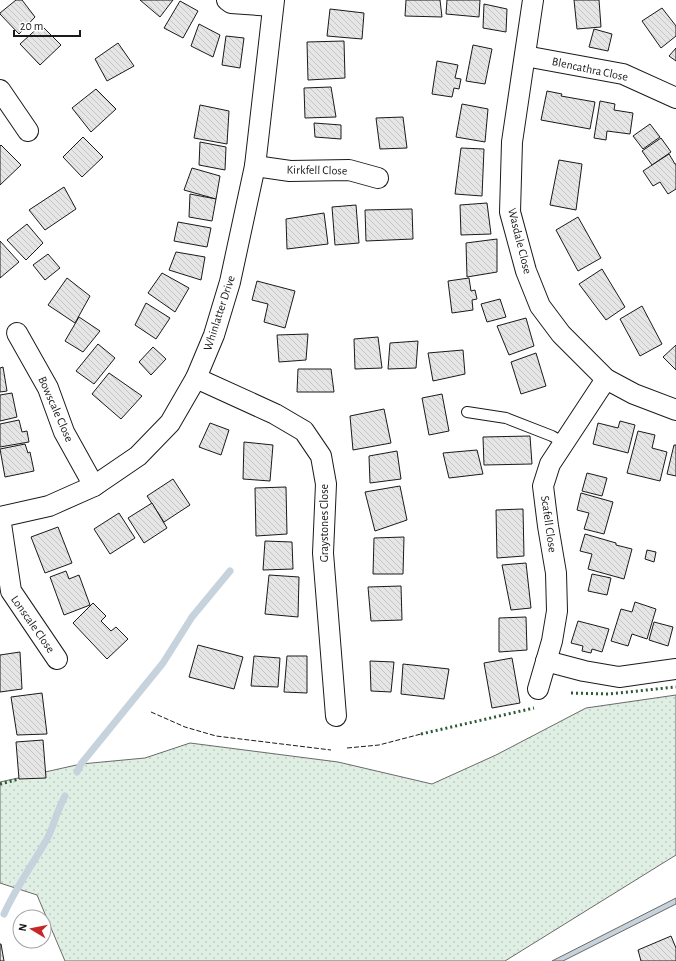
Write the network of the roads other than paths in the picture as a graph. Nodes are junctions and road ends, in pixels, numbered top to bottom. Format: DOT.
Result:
graph roads {
  1 [pos="227,0"];
  2 [pos="533,0"];
  3 [pos="273,3"];
  4 [pos="524,56"];
  5 [pos="0,90"];
  6 [pos="676,98"];
  7 [pos="28,131"];
  8 [pos="255,166"];
  9 [pos="378,178"];
  10 [pos="17,333"];
  11 [pos="196,378"];
  12 [pos="606,379"];
  13 [pos="676,410"];
  14 [pos="467,412"];
  15 [pos="564,443"];
  16 [pos="94,486"];
  17 [pos="0,517"];
  18 [pos="57,659"];
  19 [pos="546,661"];
  20 [pos="676,669"];
  21 [pos="538,689"];
  22 [pos="336,716"];
  1 -- 3 [label="street"];
  2 -- 4 [label="street, Wasdale Close"];
  3 -- 8 [label="street, Whinlatter Drive"];
  4 -- 6 [label="street, Blencathra Close"];
  4 -- 12 [label="street, Wasdale Close"];
  5 -- 7 [label="street"];
  8 -- 9 [label="street, Kirkfell Close"];
  8 -- 11 [label="street, Whinlatter Drive"];
  10 -- 16 [label="street, Bowscale Close"];
  11 -- 16 [label="street, Whinlatter Drive"];
  11 -- 22 [label="street, Graystones Close"];
  12 -- 13 [label="street, Wasdale Close"];
  12 -- 15 [label="street, Scafell Close"];
  14 -- 15 [label="lane"];
  15 -- 19 [label="street, Scafell Close"];
  16 -- 17 [label="street, Whinlatter Drive"];
  17 -- 18 [label="street, Lonscale Close"];
  19 -- 20 [label="street"];
  19 -- 21 [label="street, Scafell Close"];
}
